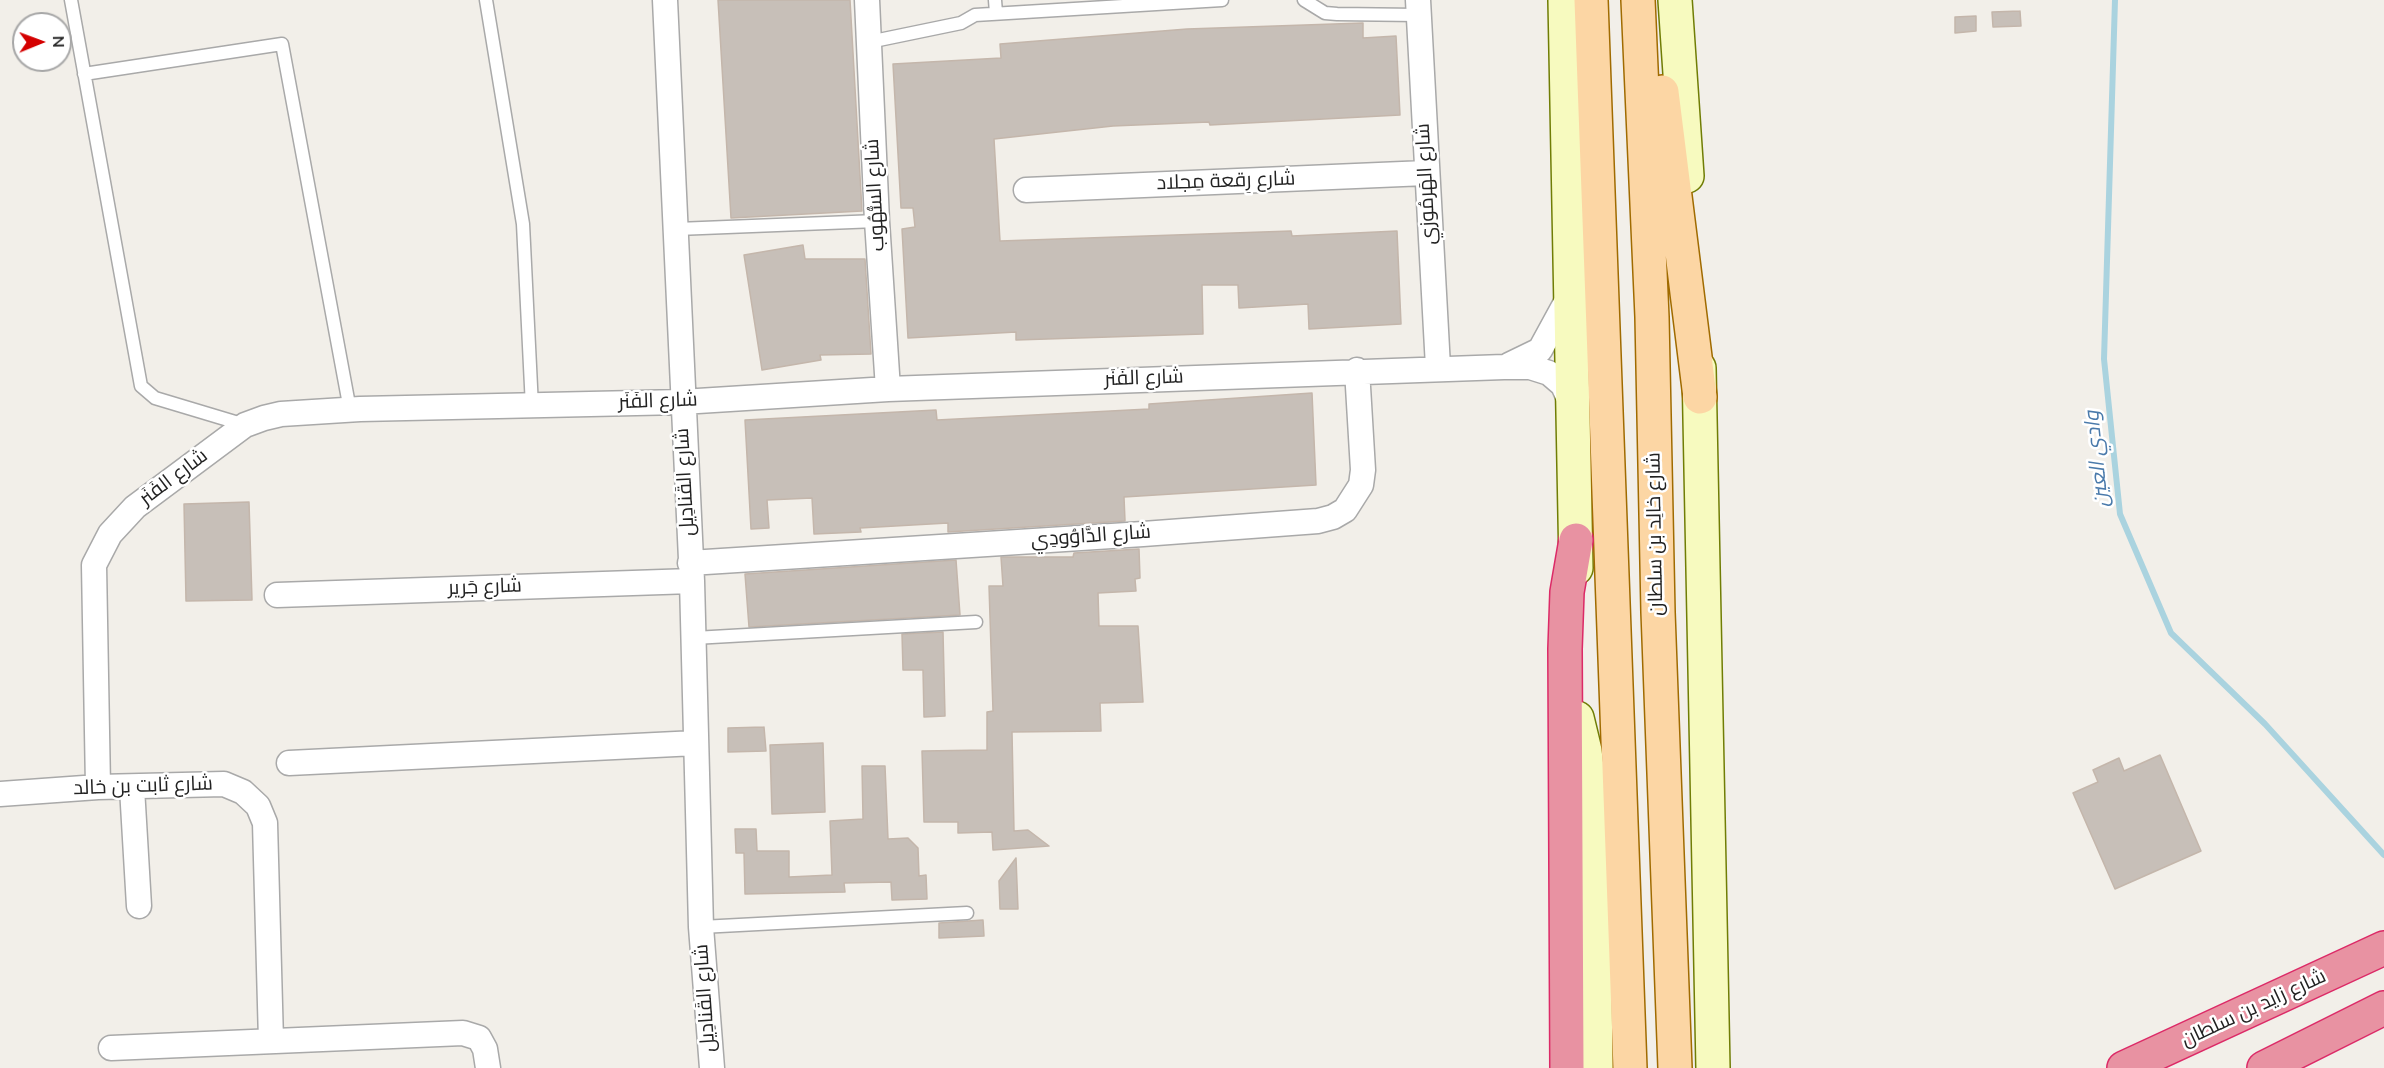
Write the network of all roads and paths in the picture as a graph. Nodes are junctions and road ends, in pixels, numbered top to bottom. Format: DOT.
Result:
graph roads {
  1 [pos="70,0"];
  2 [pos="486,0"];
  3 [pos="665,0"];
  4 [pos="867,0"];
  5 [pos="995,0"];
  6 [pos="1222,0"];
  7 [pos="1304,0"];
  8 [pos="1565,0"];
  9 [pos="1591,0"];
  10 [pos="1638,0"];
  11 [pos="1652,0"];
  12 [pos="1675,0"];
  13 [pos="1418,8"];
  14 [pos="996,13"];
  15 [pos="868,42"];
  16 [pos="84,74"];
  17 [pos="1426,173"];
  18 [pos="1026,190"];
  19 [pos="877,221"];
  20 [pos="677,229"];
  21 [pos="1570,294"];
  22 [pos="1438,367"];
  23 [pos="1504,367"];
  24 [pos="1358,370"];
  25 [pos="888,389"];
  26 [pos="1700,396"];
  27 [pos="682,402"];
  28 [pos="532,407"];
  29 [pos="1573,409"];
  30 [pos="350,410"];
  31 [pos="245,425"];
  32 [pos="1576,540"];
  33 [pos="691,572"];
  34 [pos="277,595"];
  35 [pos="976,622"];
  36 [pos="694,638"];
  37 [pos="1578,718"];
  38 [pos="696,743"];
  39 [pos="289,763"];
  40 [pos="98,787"];
  41 [pos="132,788"];
  42 [pos="0,794"];
  43 [pos="139,906"];
  44 [pos="967,913"];
  45 [pos="701,927"];
  46 [pos="2384,948"];
  47 [pos="2384,1008"];
  48 [pos="271,1041"];
  49 [pos="111,1048"];
  50 [pos="488,1068"];
  51 [pos="712,1068"];
  52 [pos="1568,1068"];
  53 [pos="1582,1068"];
  54 [pos="1596,1068"];
  55 [pos="1630,1068"];
  56 [pos="1675,1068"];
  57 [pos="1713,1068"];
  58 [pos="2124,1068"];
  59 [pos="2264,1068"];
  1 -- 16 [label="lane"];
  2 -- 28 [label="lane"];
  3 -- 20 [label="street, شارع القَنادِيل"];
  4 -- 15 [label="street, شارع السُّهُوب"];
  5 -- 14 [label="lane"];
  6 -- 14 [label="lane"];
  7 -- 13 [label="lane"];
  8 -- 21 [label="main road"];
  9 -- 55 [label="main road"];
  10 -- 56 [label="main road, شارع خالِد بن سلطان"];
  11 -- 26 [label="main road"];
  12 -- 26 [label="main road"];
  13 -- 17 [label="street, شارع الهَرمُوزي"];
  14 -- 15 [label="lane"];
  15 -- 19 [label="street, شارع السُّهُوب"];
  16 -- 30 [label="lane"];
  16 -- 31 [label="lane"];
  17 -- 18 [label="street, شارع رِقعة مِجلاد"];
  17 -- 22 [label="street, شارع الهَرمُوزي"];
  19 -- 20 [label="lane"];
  19 -- 25 [label="street, شارع السُّهُوب"];
  20 -- 27 [label="street, شارع القَنادِيل"];
  21 -- 23 [label="street, شارع الفَنَر"];
  21 -- 29 [label="main road"];
  22 -- 23 [label="street, شارع الفَنَر"];
  22 -- 24 [label="street, شارع الفَنَر"];
  23 -- 29 [label="street, شارع الفَنَر"];
  24 -- 25 [label="street, شارع الفَنَر"];
  24 -- 33 [label="street, شارع الدَّاوُودِي"];
  25 -- 27 [label="street, شارع الفَنَر"];
  26 -- 57 [label="main road"];
  27 -- 28 [label="street, شارع الفَنَر"];
  27 -- 33 [label="street, شارع القَنادِيل"];
  28 -- 30 [label="street, شارع الفَنَر"];
  29 -- 32 [label="main road"];
  30 -- 31 [label="street, شارع الفَنَر"];
  31 -- 40 [label="street, شارع الفَنَر"];
  32 -- 37 [label="main road"];
  32 -- 52 [label="highway"];
  33 -- 34 [label="street, شارع جَرير"];
  33 -- 36 [label="street, شارع القَنادِيل"];
  35 -- 36 [label="lane"];
  36 -- 38 [label="street, شارع القَنادِيل"];
  37 -- 53 [label="main road"];
  37 -- 54 [label="main road"];
  38 -- 39 [label="street"];
  38 -- 45 [label="street, شارع القَنادِيل"];
  40 -- 41 [label="street, شارع ثابت بن خالد"];
  40 -- 42 [label="street, شارع ثابت بن خالد"];
  41 -- 43 [label="street"];
  41 -- 48 [label="street, شارع ثابت بن خالد"];
  44 -- 45 [label="lane, شارع القَنادِيل"];
  45 -- 51 [label="street, شارع القَنادِيل"];
  46 -- 58 [label="highway, شارع زايد بن سلطان"];
  47 -- 59 [label="highway"];
  48 -- 49 [label="street"];
  48 -- 50 [label="street"];
}
